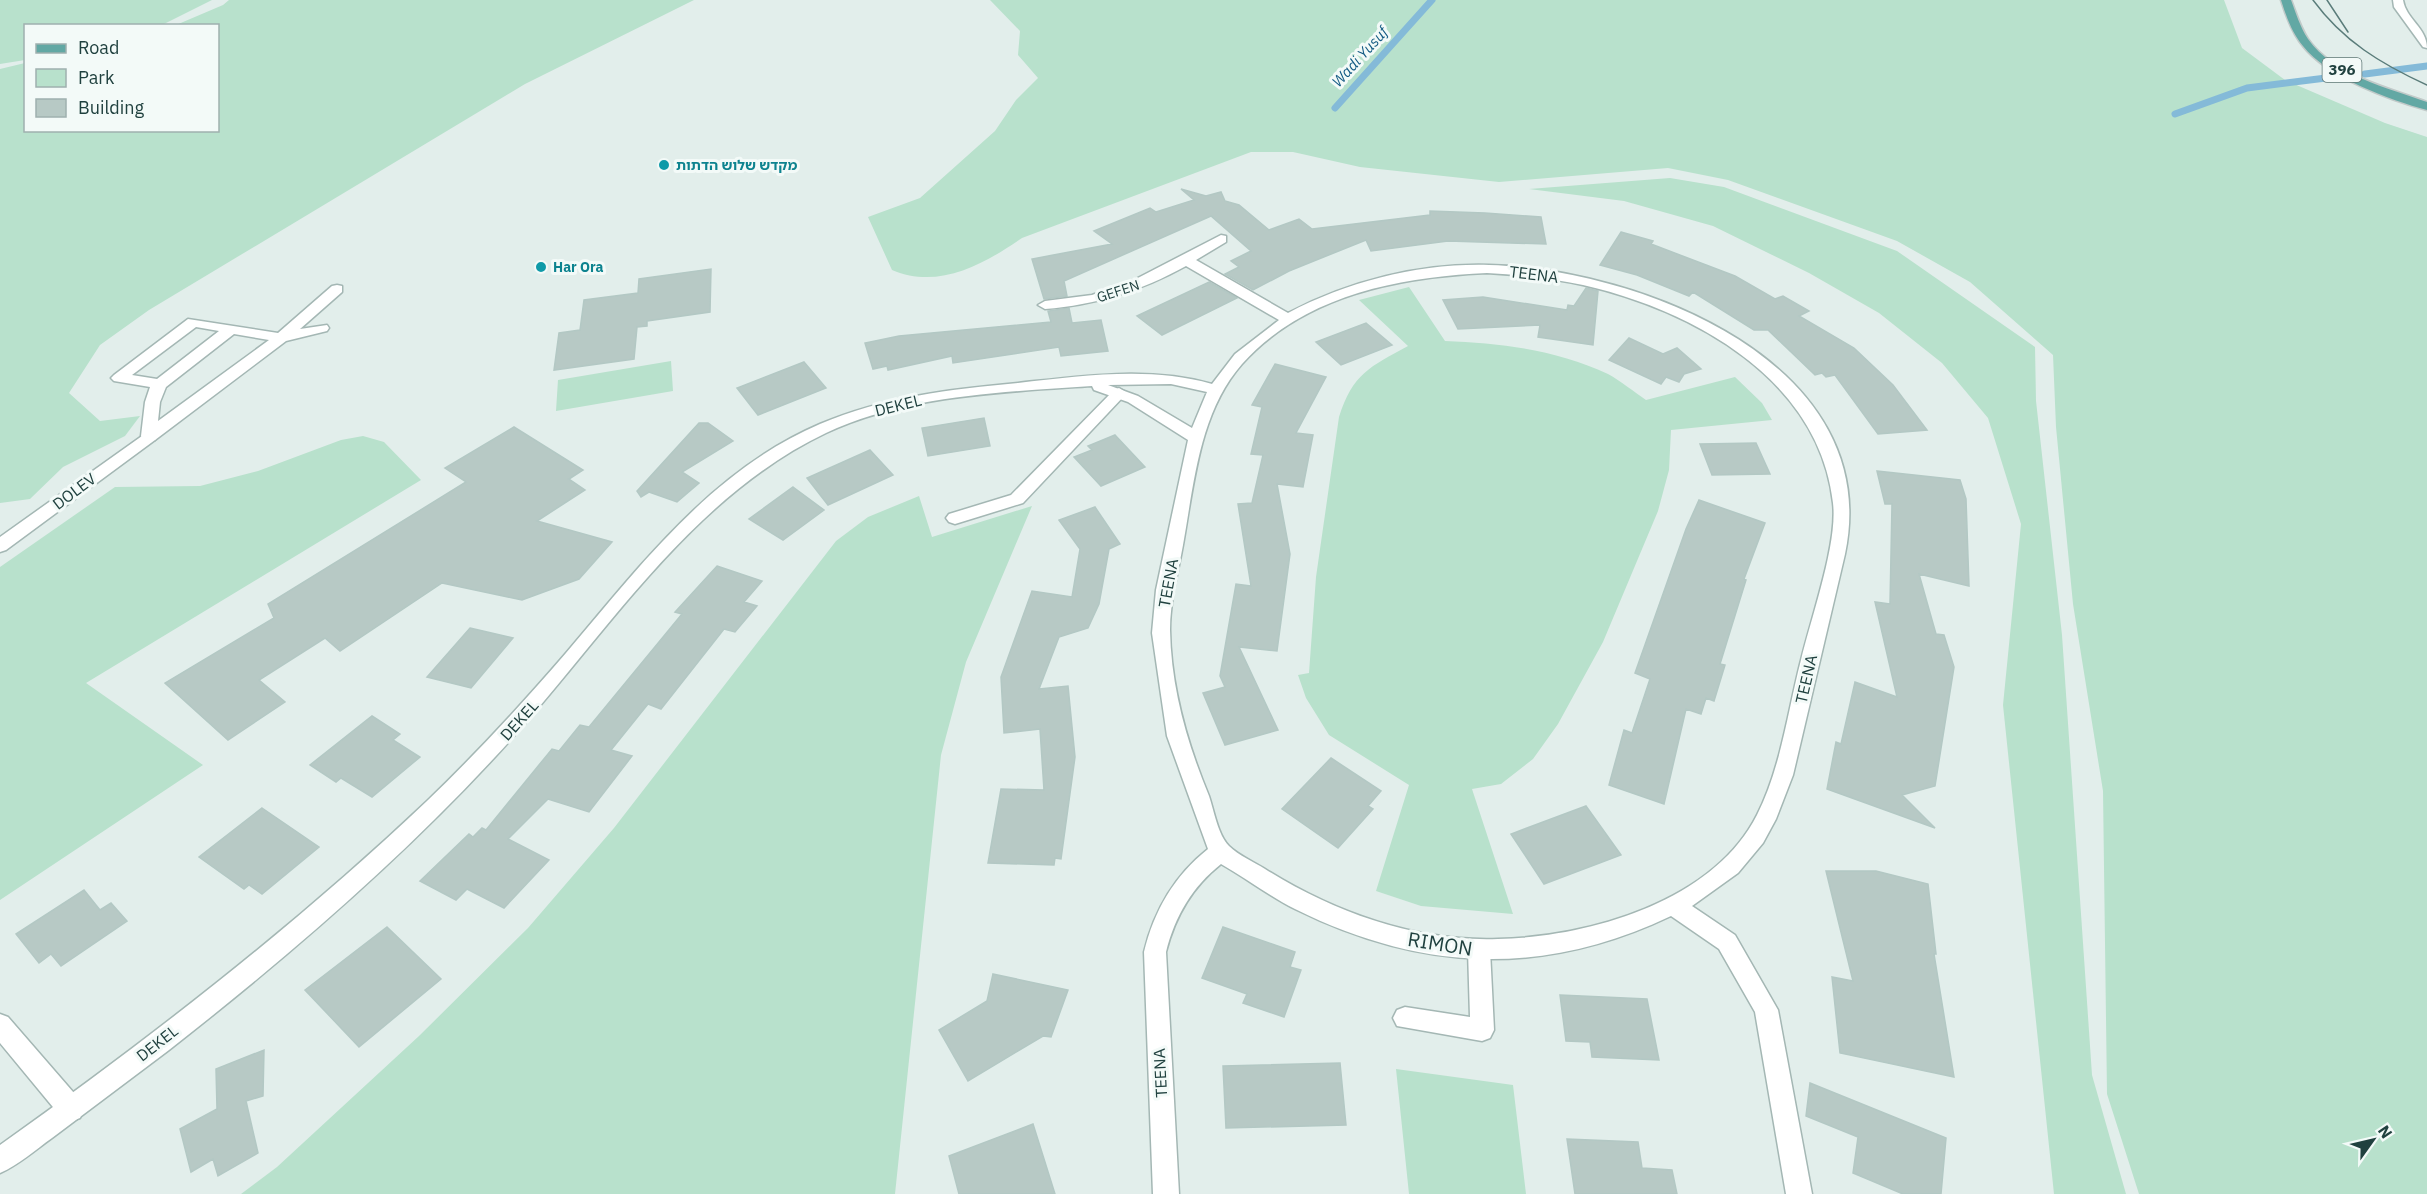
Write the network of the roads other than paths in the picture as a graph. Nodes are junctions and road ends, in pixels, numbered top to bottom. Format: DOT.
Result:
graph roads {
  1 [pos="2286,0"];
  2 [pos="2398,0"];
  3 [pos="2427,45"];
  4 [pos="2427,106"];
  5 [pos="1221,239"];
  6 [pos="1186,260"];
  7 [pos="337,289"];
  8 [pos="1045,305"];
  9 [pos="1288,320"];
  10 [pos="322,328"];
  11 [pos="231,329"];
  12 [pos="281,338"];
  13 [pos="160,384"];
  14 [pos="1123,387"];
  15 [pos="1216,390"];
  16 [pos="149,436"];
  17 [pos="1196,438"];
  18 [pos="955,518"];
  19 [pos="0,546"];
  20 [pos="1220,852"];
  21 [pos="1673,905"];
  22 [pos="1479,950"];
  23 [pos="1405,1018"];
  24 [pos="0,1025"];
  25 [pos="71,1109"];
  26 [pos="0,1160"];
  27 [pos="1166,1194"];
  28 [pos="1799,1194"];
  1 -- 4 [label="main road, 396"];
  2 -- 3 [label="street"];
  5 -- 6 [label="street, GEFEN"];
  6 -- 8 [label="street, GEFEN"];
  6 -- 9 [label="street"];
  7 -- 12 [label="street, DOLEV"];
  9 -- 15 [label="street, TEENA"];
  9 -- 21 [label="street, TEENA"];
  10 -- 12 [label="street"];
  11 -- 12 [label="street"];
  11 -- 13 [label="street"];
  11 -- 13 [label="street"];
  12 -- 16 [label="street, DOLEV"];
  13 -- 16 [label="street"];
  14 -- 15 [label="street, DEKEL"];
  14 -- 17 [label="street, DEKEL"];
  14 -- 18 [label="street"];
  14 -- 25 [label="street, DEKEL"];
  15 -- 17 [label="street, TEENA"];
  16 -- 19 [label="street, DOLEV"];
  17 -- 20 [label="street, TEENA"];
  20 -- 22 [label="street, RIMON"];
  20 -- 27 [label="street, TEENA"];
  21 -- 22 [label="street, RIMON"];
  21 -- 28 [label="street"];
  22 -- 23 [label="street"];
  24 -- 25 [label="street"];
  25 -- 26 [label="street, DEKEL"];
}
